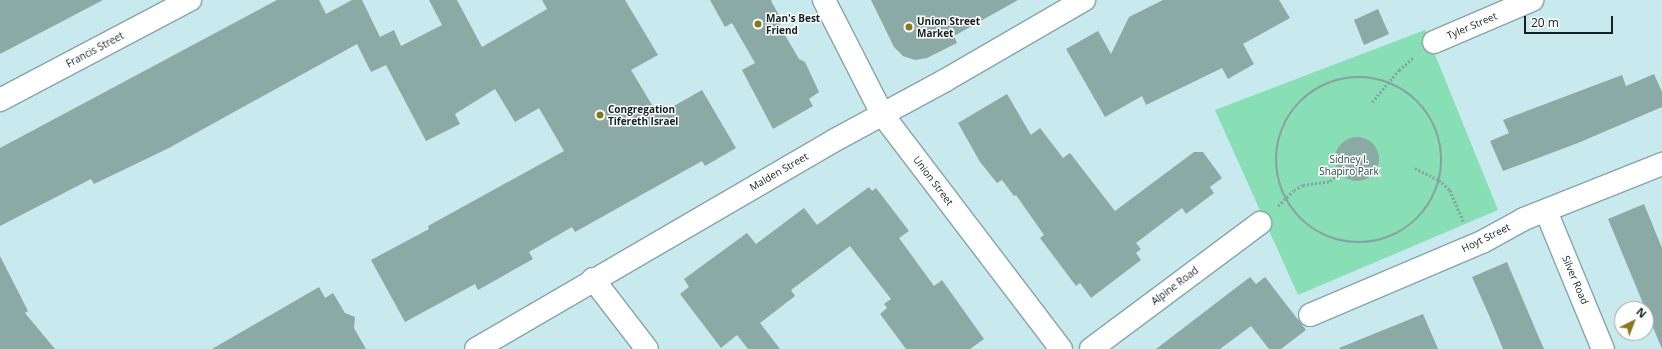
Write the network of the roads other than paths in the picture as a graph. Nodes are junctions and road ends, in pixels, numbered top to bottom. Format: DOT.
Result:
graph roads {
  1 [pos="190,0"];
  2 [pos="824,0"];
  3 [pos="1084,0"];
  4 [pos="1532,0"];
  5 [pos="1434,42"];
  6 [pos="0,100"];
  7 [pos="882,114"];
  8 [pos="1662,164"];
  9 [pos="1546,211"];
  10 [pos="1260,223"];
  11 [pos="593,279"];
  12 [pos="1310,315"];
  13 [pos="476,349"];
  14 [pos="647,349"];
  15 [pos="1061,349"];
  16 [pos="1091,349"];
  17 [pos="1604,349"];
  1 -- 6 [label="street, Francis Street"];
  2 -- 7 [label="street, Union Street"];
  3 -- 7 [label="street, Malden Street"];
  4 -- 5 [label="street, Tyler Street"];
  7 -- 11 [label="street, Malden Street"];
  7 -- 15 [label="street, Union Street"];
  8 -- 9 [label="street, Hoyt Street"];
  9 -- 12 [label="street, Hoyt Street"];
  9 -- 17 [label="street, Silver Road"];
  10 -- 16 [label="street, Alpine Road"];
  11 -- 13 [label="street, Malden Street"];
  11 -- 14 [label="street"];
}
